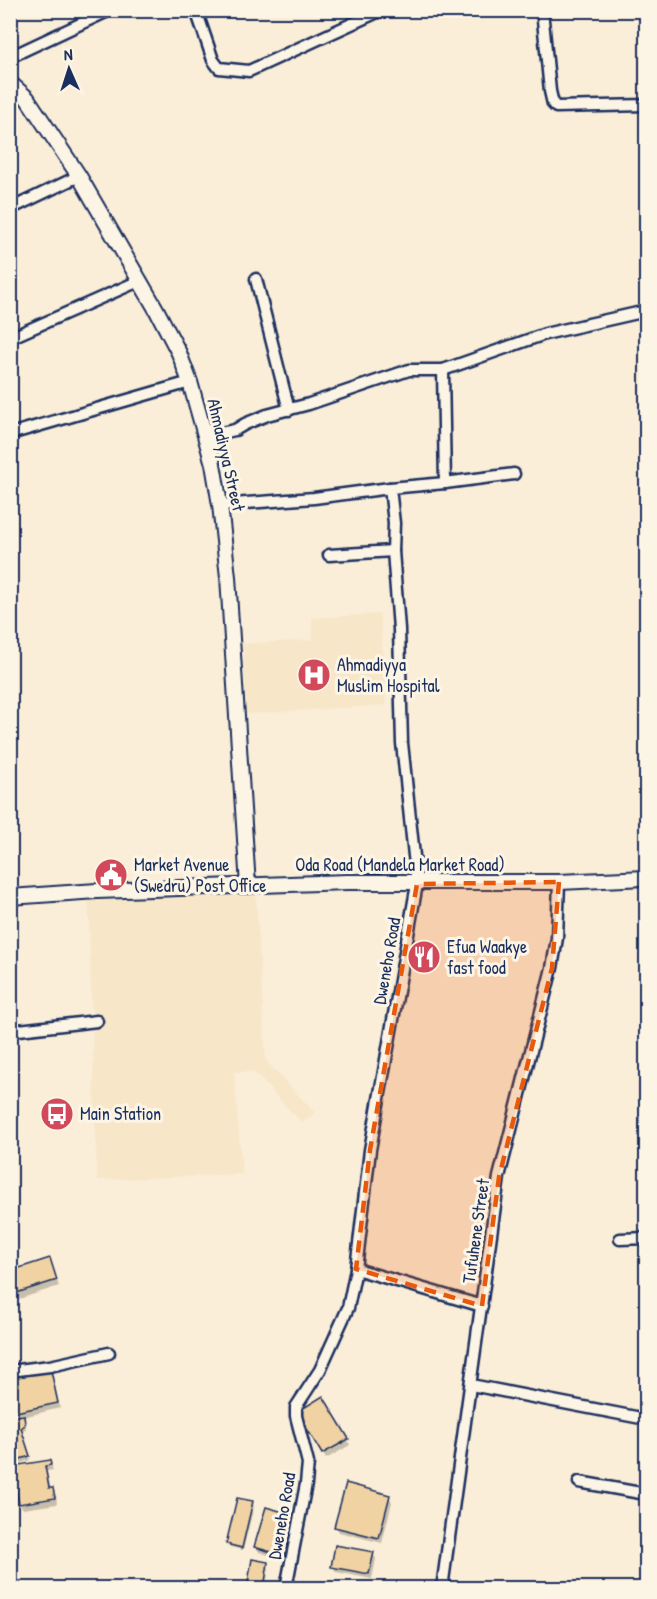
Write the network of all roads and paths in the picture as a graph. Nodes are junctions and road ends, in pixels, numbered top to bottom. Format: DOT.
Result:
graph roads {
  1 [pos="110,10"];
  2 [pos="196,10"];
  3 [pos="382,10"];
  4 [pos="542,10"];
  5 [pos="10,57"];
  6 [pos="10,83"];
  7 [pos="646,105"];
  8 [pos="79,176"];
  9 [pos="10,209"];
  10 [pos="256,279"];
  11 [pos="139,281"];
  12 [pos="646,311"];
  13 [pos="10,338"];
  14 [pos="443,370"];
  15 [pos="190,382"];
  16 [pos="289,410"];
  17 [pos="10,434"];
  18 [pos="206,436"];
  19 [pos="514,474"];
  20 [pos="445,483"];
  21 [pos="390,488"];
  22 [pos="220,505"];
  23 [pos="393,551"];
  24 [pos="329,555"];
  25 [pos="646,878"];
  26 [pos="559,882"];
  27 [pos="417,884"];
  28 [pos="248,886"];
  29 [pos="10,897"];
  30 [pos="97,1021"];
  31 [pos="10,1031"];
  32 [pos="621,1239"];
  33 [pos="646,1239"];
  34 [pos="356,1269"];
  35 [pos="482,1306"];
  36 [pos="110,1353"];
  37 [pos="10,1371"];
  38 [pos="471,1385"];
  39 [pos="646,1419"];
  40 [pos="579,1482"];
  41 [pos="646,1494"];
  42 [pos="286,1588"];
  43 [pos="442,1588"];
  1 -- 5 [label="street"];
  2 -- 3 [label="street"];
  4 -- 7 [label="street"];
  6 -- 8 [label="street, Ahmadiyya Street"];
  8 -- 9 [label="street"];
  8 -- 11 [label="street, Ahmadiyya Street"];
  10 -- 16 [label="street"];
  11 -- 13 [label="street"];
  11 -- 15 [label="street, Ahmadiyya Street"];
  12 -- 14 [label="street"];
  14 -- 16 [label="street"];
  14 -- 20 [label="street"];
  15 -- 17 [label="street"];
  15 -- 18 [label="street, Ahmadiyya Street"];
  16 -- 18 [label="street"];
  18 -- 22 [label="street, Ahmadiyya Street"];
  19 -- 20 [label="street"];
  20 -- 21 [label="street"];
  21 -- 22 [label="street"];
  21 -- 23 [label="street, Dweneho Road"];
  22 -- 28 [label="street, Ahmadiyya Street"];
  23 -- 24 [label="street"];
  23 -- 27 [label="street, Dweneho Road"];
  25 -- 26 [label="street, Oda Road (Mandela Market Road)"];
  26 -- 27 [label="street, Oda Road (Mandela Market Road)"];
  26 -- 35 [label="street, Tufuhene Street"];
  27 -- 28 [label="street, Oda Road (Mandela Market Road)"];
  27 -- 34 [label="street, Dweneho Road"];
  28 -- 29 [label="street, Oda Road (Mandela Market Road)"];
  30 -- 31 [label="street"];
  32 -- 33 [label="street"];
  34 -- 35 [label="street"];
  34 -- 42 [label="street, Dweneho Road"];
  35 -- 38 [label="street, Tufuhene Street"];
  36 -- 37 [label="street"];
  38 -- 39 [label="street"];
  38 -- 43 [label="street, Tufuhene Street"];
  40 -- 41 [label="street"];
}
